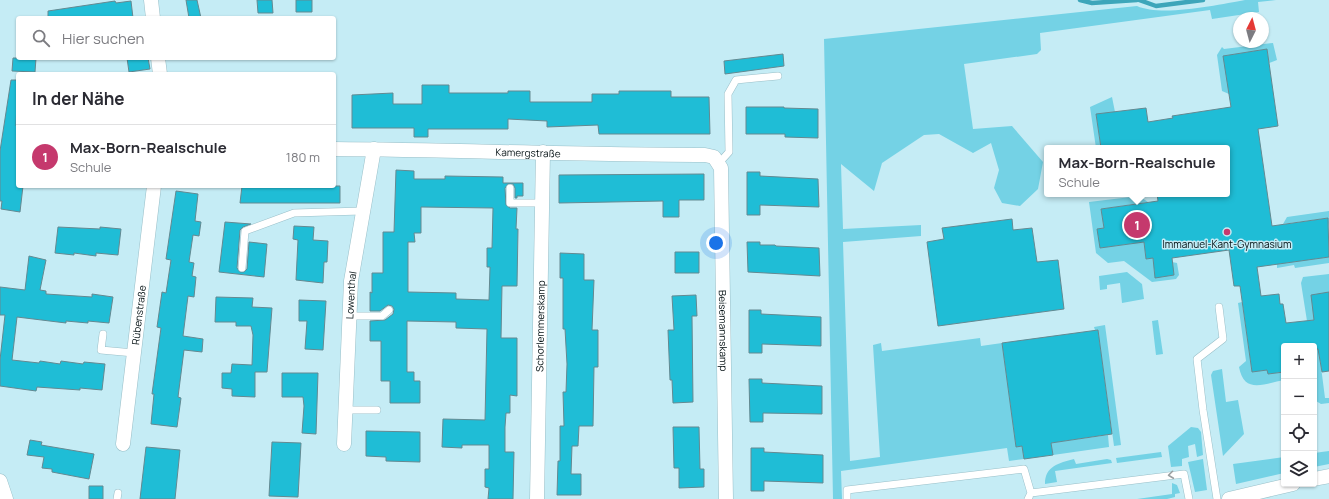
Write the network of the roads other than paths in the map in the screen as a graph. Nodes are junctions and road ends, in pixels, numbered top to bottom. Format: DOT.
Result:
graph roads {
  1 [pos="151,0"];
  2 [pos="153,16"];
  3 [pos="158,60"];
  4 [pos="160,72"];
  5 [pos="778,76"];
  6 [pos="336,149"];
  7 [pos="374,149"];
  8 [pos="543,152"];
  9 [pos="719,163"];
  10 [pos="154,188"];
  11 [pos="510,188"];
  12 [pos="542,203"];
  13 [pos="362,211"];
  14 [pos="242,268"];
  15 [pos="1219,307"];
  16 [pos="388,310"];
  17 [pos="349,316"];
  18 [pos="103,334"];
  19 [pos="134,353"];
  20 [pos="345,410"];
  21 [pos="377,410"];
  22 [pos="123,444"];
  23 [pos="344,444"];
  24 [pos="1329,476"];
  25 [pos="1317,478"];
  26 [pos="0,481"];
  27 [pos="1281,487"];
  28 [pos="1030,496"];
  29 [pos="6,499"];
  30 [pos="537,499"];
  31 [pos="726,499"];
  32 [pos="847,499"];
  33 [pos="1190,499"];
  34 [pos="1217,499"];
  35 [pos="1229,499"];
  1 -- 2 [label="street"];
  3 -- 4 [label="street"];
  5 -- 9 [label="lane"];
  6 -- 7 [label="street, Kamergstraße"];
  7 -- 8 [label="street, Kamergstraße"];
  7 -- 13 [label="street, Lowenthal"];
  8 -- 9 [label="street, Kamergstraße"];
  8 -- 12 [label="street, Schorlemmerskamp"];
  9 -- 31 [label="street, Beisemannskamp"];
  10 -- 19 [label="street, Rübenstraße"];
  11 -- 12 [label="lane"];
  12 -- 30 [label="street, Schorlemmerskamp"];
  13 -- 14 [label="lane"];
  13 -- 17 [label="street, Lowenthal"];
  15 -- 34 [label="lane"];
  16 -- 17 [label="lane"];
  17 -- 20 [label="street, Lowenthal"];
  18 -- 19 [label="lane"];
  19 -- 22 [label="street, Rübenstraße"];
  20 -- 21 [label="lane"];
  20 -- 23 [label="street, Lowenthal"];
  24 -- 25 [label="street"];
  26 -- 29 [label="street"];
  27 -- 35 [label="street"];
  28 -- 32 [label="lane"];
  33 -- 28 [label="lane, one-way"];
}
